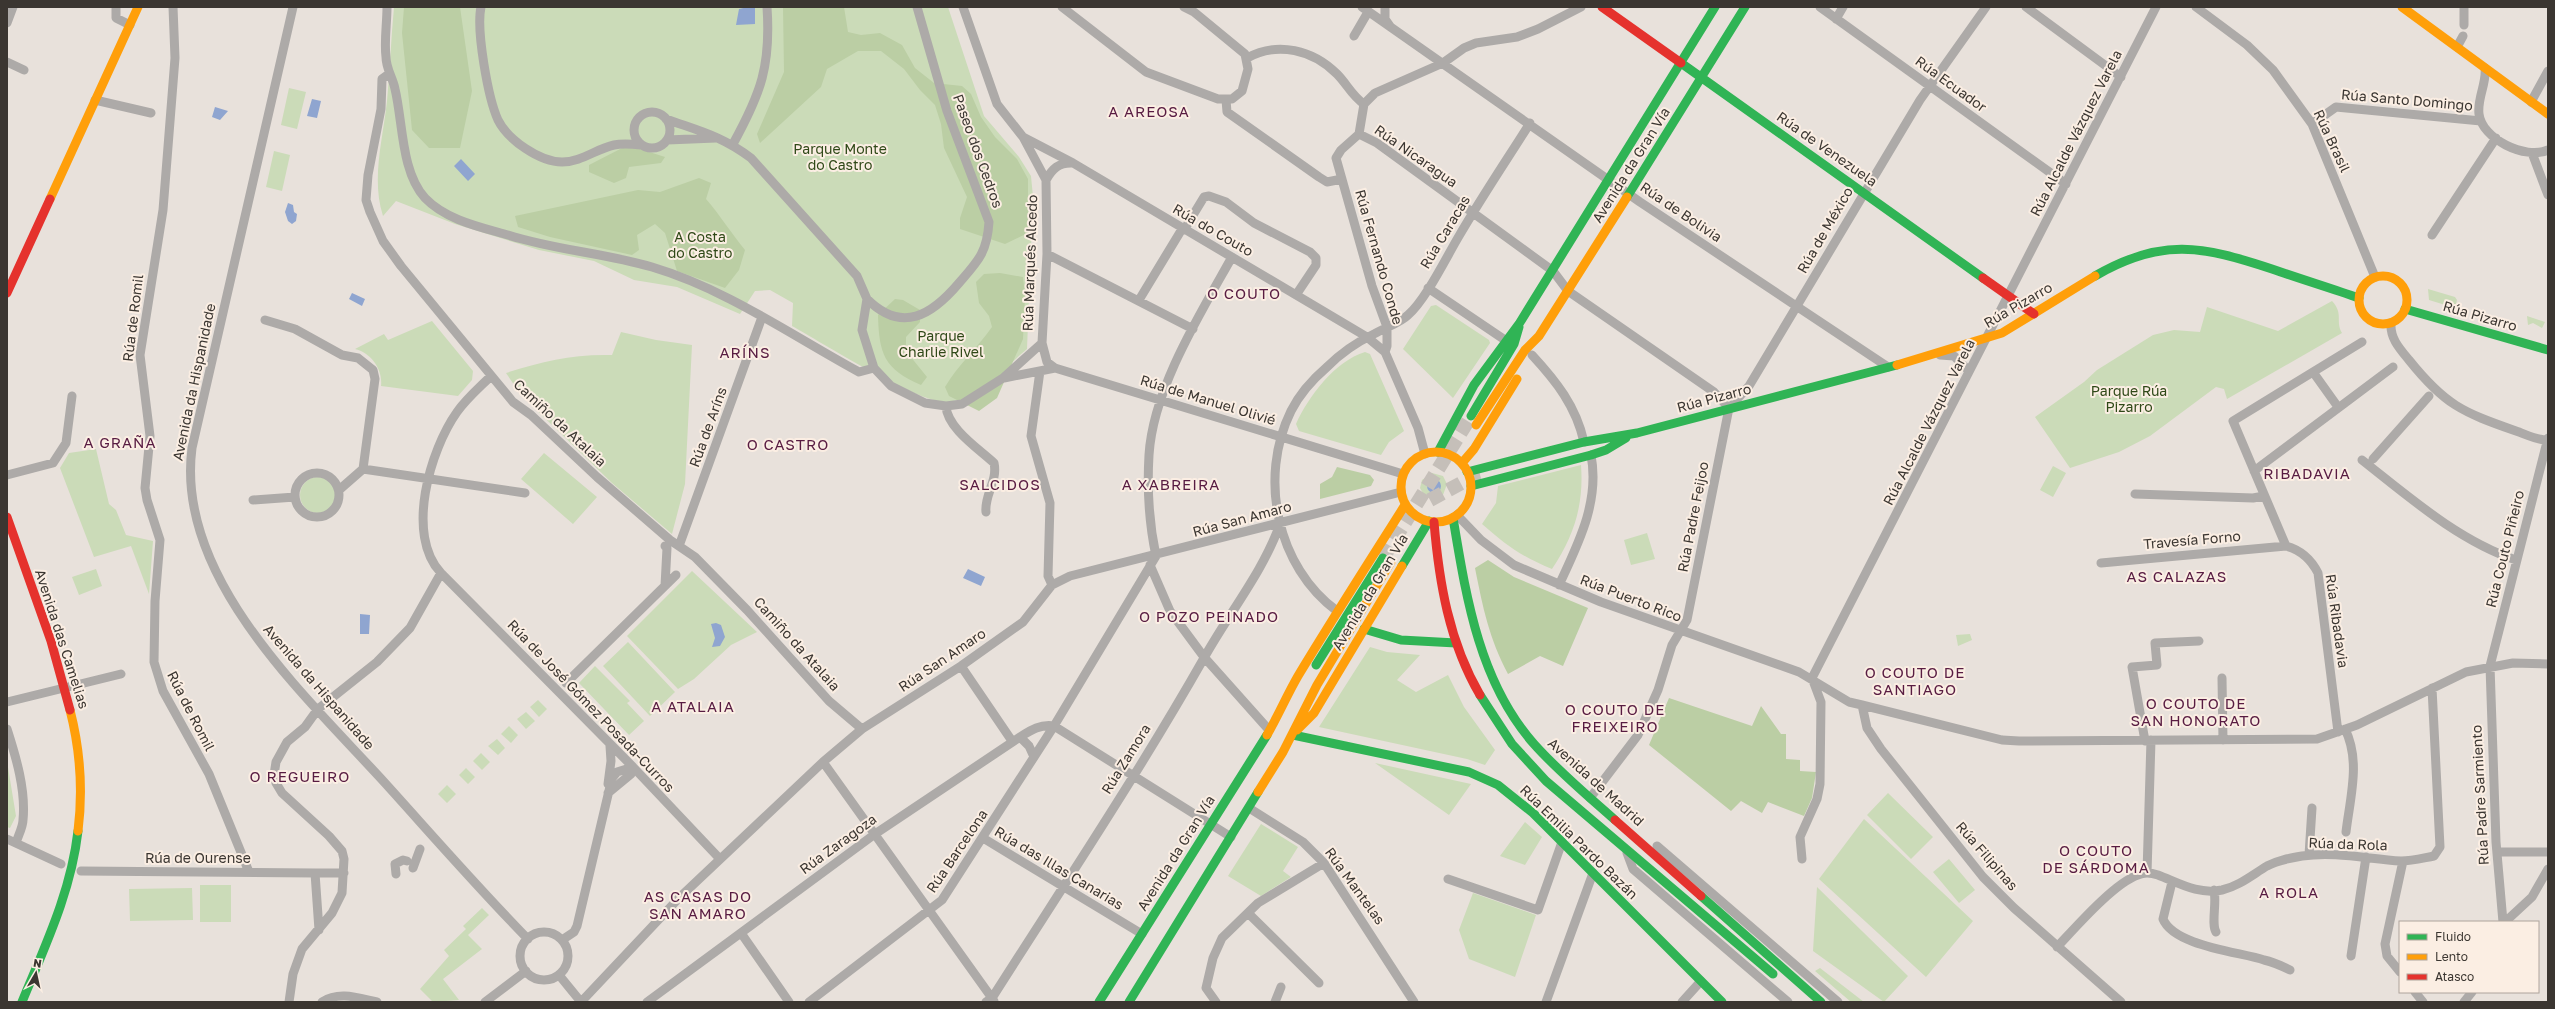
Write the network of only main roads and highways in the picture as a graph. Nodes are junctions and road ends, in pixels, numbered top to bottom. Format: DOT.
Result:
graph roads {
  1 [pos="138,7"];
  2 [pos="1602,7"];
  3 [pos="1715,7"];
  4 [pos="1745,7"];
  5 [pos="2402,7"];
  6 [pos="1682,62"];
  7 [pos="1702,76"];
  8 [pos="2548,114"];
  9 [pos="7,293"];
  10 [pos="2359,298"];
  11 [pos="2405,309"];
  12 [pos="2034,314"];
  13 [pos="1519,324"];
  14 [pos="1539,336"];
  15 [pos="2548,350"];
  16 [pos="1637,433"];
  17 [pos="1611,446"];
  18 [pos="1438,452"];
  19 [pos="1565,455"];
  20 [pos="1462,464"];
  21 [pos="1467,472"];
  22 [pos="1471,486"];
  23 [pos="1405,505"];
  24 [pos="1455,516"];
  25 [pos="7,517"];
  26 [pos="1431,522"];
  27 [pos="1382,558"];
  28 [pos="1391,562"];
  29 [pos="1364,629"];
  30 [pos="1456,643"];
  31 [pos="1277,718"];
  32 [pos="1293,735"];
  33 [pos="1781,981"];
  34 [pos="22,1002"];
  35 [pos="1099,1002"];
  36 [pos="1129,1002"];
  37 [pos="1722,1002"];
  38 [pos="1821,1002"];
  1 -- 9 [label="main road"];
  2 -- 6 [label="main road, Rúa de Venezuela"];
  3 -- 6 [label="main road, Avenida da Gran Vía"];
  4 -- 7 [label="main road, Avenida da Gran Vía"];
  5 -- 8 [label="main road"];
  6 -- 7 [label="main road, Rúa de Venezuela"];
  6 -- 13 [label="main road, Avenida da Gran Vía"];
  7 -- 12 [label="main road, Rúa de Venezuela"];
  7 -- 14 [label="main road, Avenida da Gran Vía"];
  10 -- 11 [label="main road"];
  10 -- 11 [label="main road"];
  10 -- 12 [label="main road, Rúa Pizarro"];
  11 -- 15 [label="main road, Rúa Pizarro"];
  12 -- 16 [label="main road, Rúa Pizarro"];
  13 -- 14 [label="main road, Avenida da Gran Vía"];
  13 -- 18 [label="main road, Avenida da Gran Vía"];
  14 -- 20 [label="main road, Avenida da Gran Vía"];
  16 -- 17 [label="main road, Rúa Pizarro"];
  16 -- 21 [label="main road, Rúa Pizarro"];
  17 -- 19 [label="main road, Rúa Pizarro"];
  17 -- 22 [label="main road, Rúa Pizarro"];
  18 -- 20 [label="main road"];
  18 -- 23 [label="main road"];
  20 -- 21 [label="main road"];
  21 -- 22 [label="main road"];
  22 -- 24 [label="main road"];
  23 -- 26 [label="main road"];
  23 -- 31 [label="main road, Avenida da Gran Vía"];
  24 -- 26 [label="main road"];
  24 -- 38 [label="main road, Avenida de Madrid"];
  25 -- 34 [label="main road, Avenida das Camelias"];
  26 -- 29 [label="main road, Avenida da Gran Vía"];
  26 -- 30 [label="main road, Avenida de Madrid"];
  27 -- 31 [label="main road, Avenida da Gran Vía"];
  28 -- 32 [label="main road, Avenida da Gran Vía"];
  29 -- 30 [label="main road"];
  29 -- 32 [label="main road, Avenida da Gran Vía"];
  30 -- 33 [label="main road, Avenida de Madrid"];
  31 -- 35 [label="main road, Avenida da Gran Vía"];
  32 -- 36 [label="main road, Avenida da Gran Vía"];
  32 -- 37 [label="main road, Rúa Emilia Pardo Bazán"];
}
